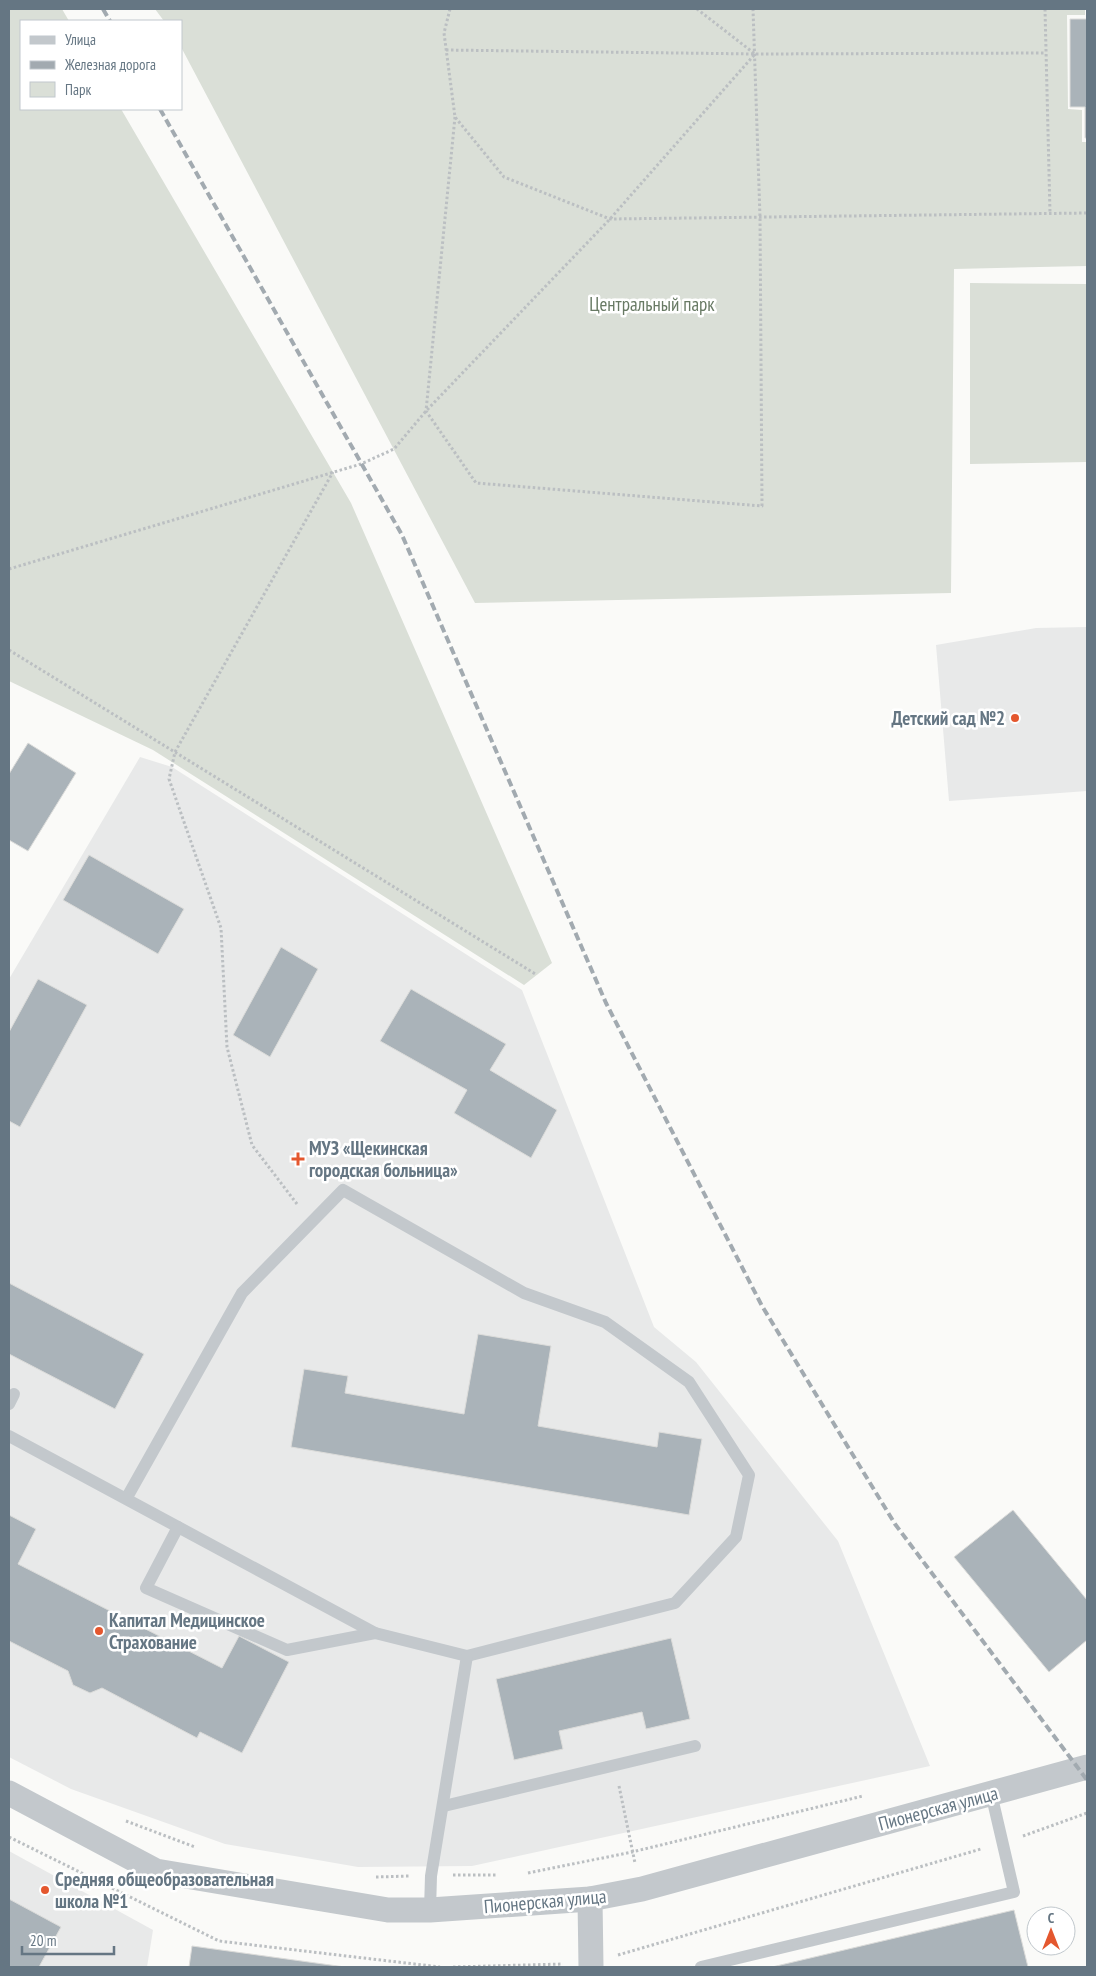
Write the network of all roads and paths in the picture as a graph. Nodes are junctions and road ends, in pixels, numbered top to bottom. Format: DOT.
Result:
graph roads {
  1 [pos="450,9"];
  2 [pos="697,9"];
  3 [pos="753,9"];
  4 [pos="1045,9"];
  5 [pos="446,50"];
  6 [pos="1046,53"];
  7 [pos="755,54"];
  8 [pos="455,117"];
  9 [pos="1087,212"];
  10 [pos="1050,213"];
  11 [pos="760,217"];
  12 [pos="610,219"];
  13 [pos="426,411"];
  14 [pos="333,472"];
  15 [pos="9,569"];
  16 [pos="9,650"];
  17 [pos="175,752"];
  18 [pos="537,975"];
  19 [pos="311,1222"];
  20 [pos="9,1436"];
  21 [pos="126,1499"];
  22 [pos="178,1527"];
  23 [pos="375,1633"];
  24 [pos="467,1656"];
  25 [pos="695,1746"];
  26 [pos="615,1765"];
  27 [pos="1087,1767"];
  28 [pos="9,1793"];
  29 [pos="991,1793"];
  30 [pos="871,1794"];
  31 [pos="444,1806"];
  32 [pos="1087,1813"];
  33 [pos="125,1820"];
  34 [pos="9,1837"];
  35 [pos="1004,1842"];
  36 [pos="196,1847"];
  37 [pos="632,1852"];
  38 [pos="500,1874"];
  39 [pos="520,1874"];
  40 [pos="431,1876"];
  41 [pos="367,1877"];
  42 [pos="642,1889"];
  43 [pos="590,1899"];
  44 [pos="430,1910"];
  45 [pos="591,1965"];
  46 [pos="440,1967"];
  47 [pos="453,1967"];
  48 [pos="700,1967"];
  1 -- 5 [label="path"];
  2 -- 7 [label="path"];
  3 -- 7 [label="path"];
  4 -- 6 [label="path"];
  5 -- 7 [label="path"];
  5 -- 8 [label="path"];
  6 -- 7 [label="path"];
  6 -- 10 [label="path"];
  7 -- 11 [label="path"];
  7 -- 12 [label="path"];
  8 -- 12 [label="path"];
  8 -- 13 [label="path"];
  9 -- 10 [label="path"];
  10 -- 11 [label="path"];
  11 -- 12 [label="path"];
  11 -- 13 [label="path"];
  12 -- 13 [label="path"];
  13 -- 14 [label="path"];
  14 -- 15 [label="path"];
  14 -- 17 [label="path"];
  16 -- 17 [label="path"];
  17 -- 18 [label="path"];
  17 -- 19 [label="path"];
  19 -- 21 [label="lane"];
  19 -- 24 [label="lane"];
  20 -- 21 [label="lane"];
  21 -- 22 [label="lane"];
  22 -- 23 [label="lane"];
  22 -- 23 [label="lane"];
  23 -- 24 [label="lane"];
  24 -- 31 [label="lane"];
  25 -- 26 [label="lane"];
  26 -- 31 [label="lane"];
  26 -- 37 [label="path"];
  27 -- 29 [label="street, Пионерская улица"];
  28 -- 44 [label="street, Пионерская улица"];
  29 -- 35 [label="lane"];
  29 -- 42 [label="street, Пионерская улица"];
  30 -- 37 [label="path"];
  31 -- 40 [label="lane"];
  32 -- 35 [label="path"];
  33 -- 36 [label="path"];
  34 -- 46 [label="path"];
  35 -- 45 [label="path"];
  35 -- 48 [label="lane"];
  37 -- 39 [label="path"];
  37 -- 42 [label="path"];
  38 -- 40 [label="path"];
  40 -- 41 [label="path"];
  40 -- 44 [label="lane"];
  42 -- 43 [label="street, Пионерская улица"];
  43 -- 44 [label="street, Пионерская улица"];
  43 -- 45 [label="street"];
  45 -- 47 [label="path"];
}
